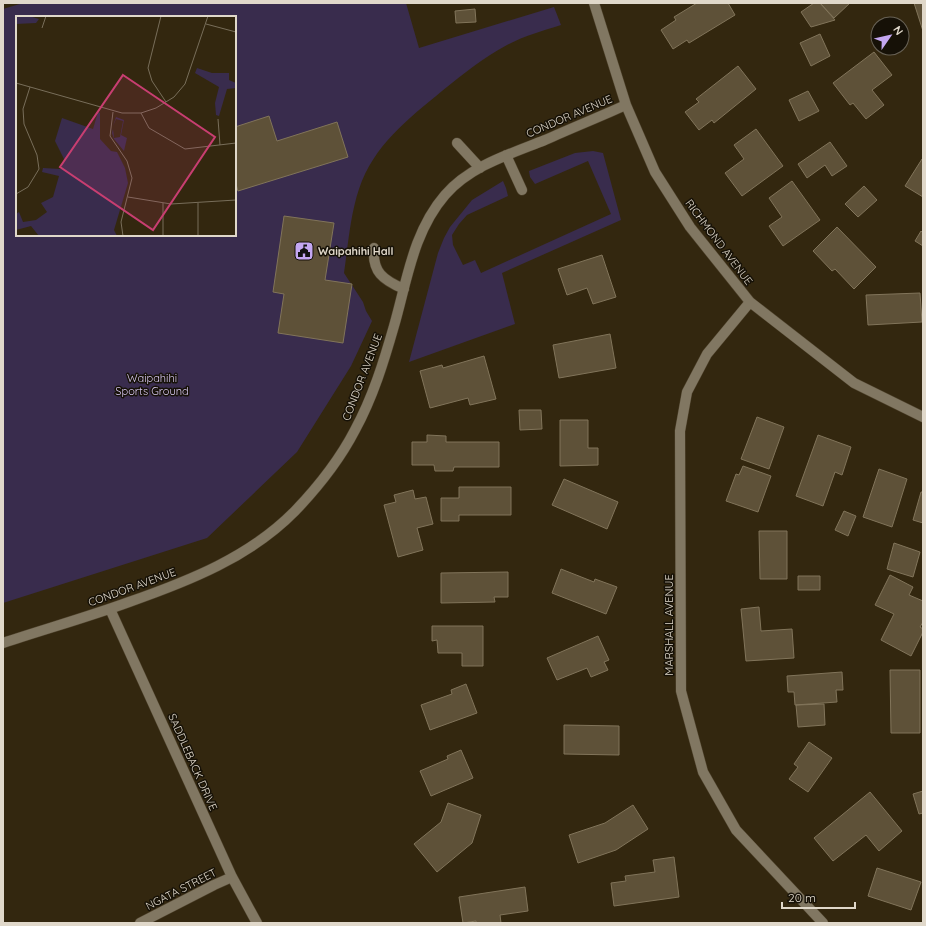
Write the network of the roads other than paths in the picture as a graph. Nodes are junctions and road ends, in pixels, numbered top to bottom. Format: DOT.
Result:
graph roads {
  1 [pos="594,3"];
  2 [pos="626,105"];
  3 [pos="457,142"];
  4 [pos="506,155"];
  5 [pos="480,168"];
  6 [pos="522,190"];
  7 [pos="374,248"];
  8 [pos="404,289"];
  9 [pos="750,302"];
  10 [pos="923,417"];
  11 [pos="110,609"];
  12 [pos="3,643"];
  13 [pos="232,877"];
  14 [pos="140,923"];
  15 [pos="257,923"];
  16 [pos="823,923"];
  1 -- 2 [label="street, RICHMOND AVENUE"];
  2 -- 4 [label="street, CONDOR AVENUE"];
  2 -- 9 [label="street, RICHMOND AVENUE"];
  3 -- 5 [label="street"];
  4 -- 5 [label="street, CONDOR AVENUE"];
  4 -- 6 [label="street"];
  5 -- 8 [label="street, CONDOR AVENUE"];
  7 -- 8 [label="street"];
  8 -- 11 [label="street, CONDOR AVENUE"];
  9 -- 10 [label="street, RICHMOND AVENUE"];
  9 -- 16 [label="street, MARSHALL AVENUE"];
  11 -- 12 [label="street, CONDOR AVENUE"];
  11 -- 13 [label="street, SADDLEBACK DRIVE"];
  13 -- 14 [label="street, NGATA STREET"];
  13 -- 15 [label="street, SADDLEBACK DRIVE"];
}
